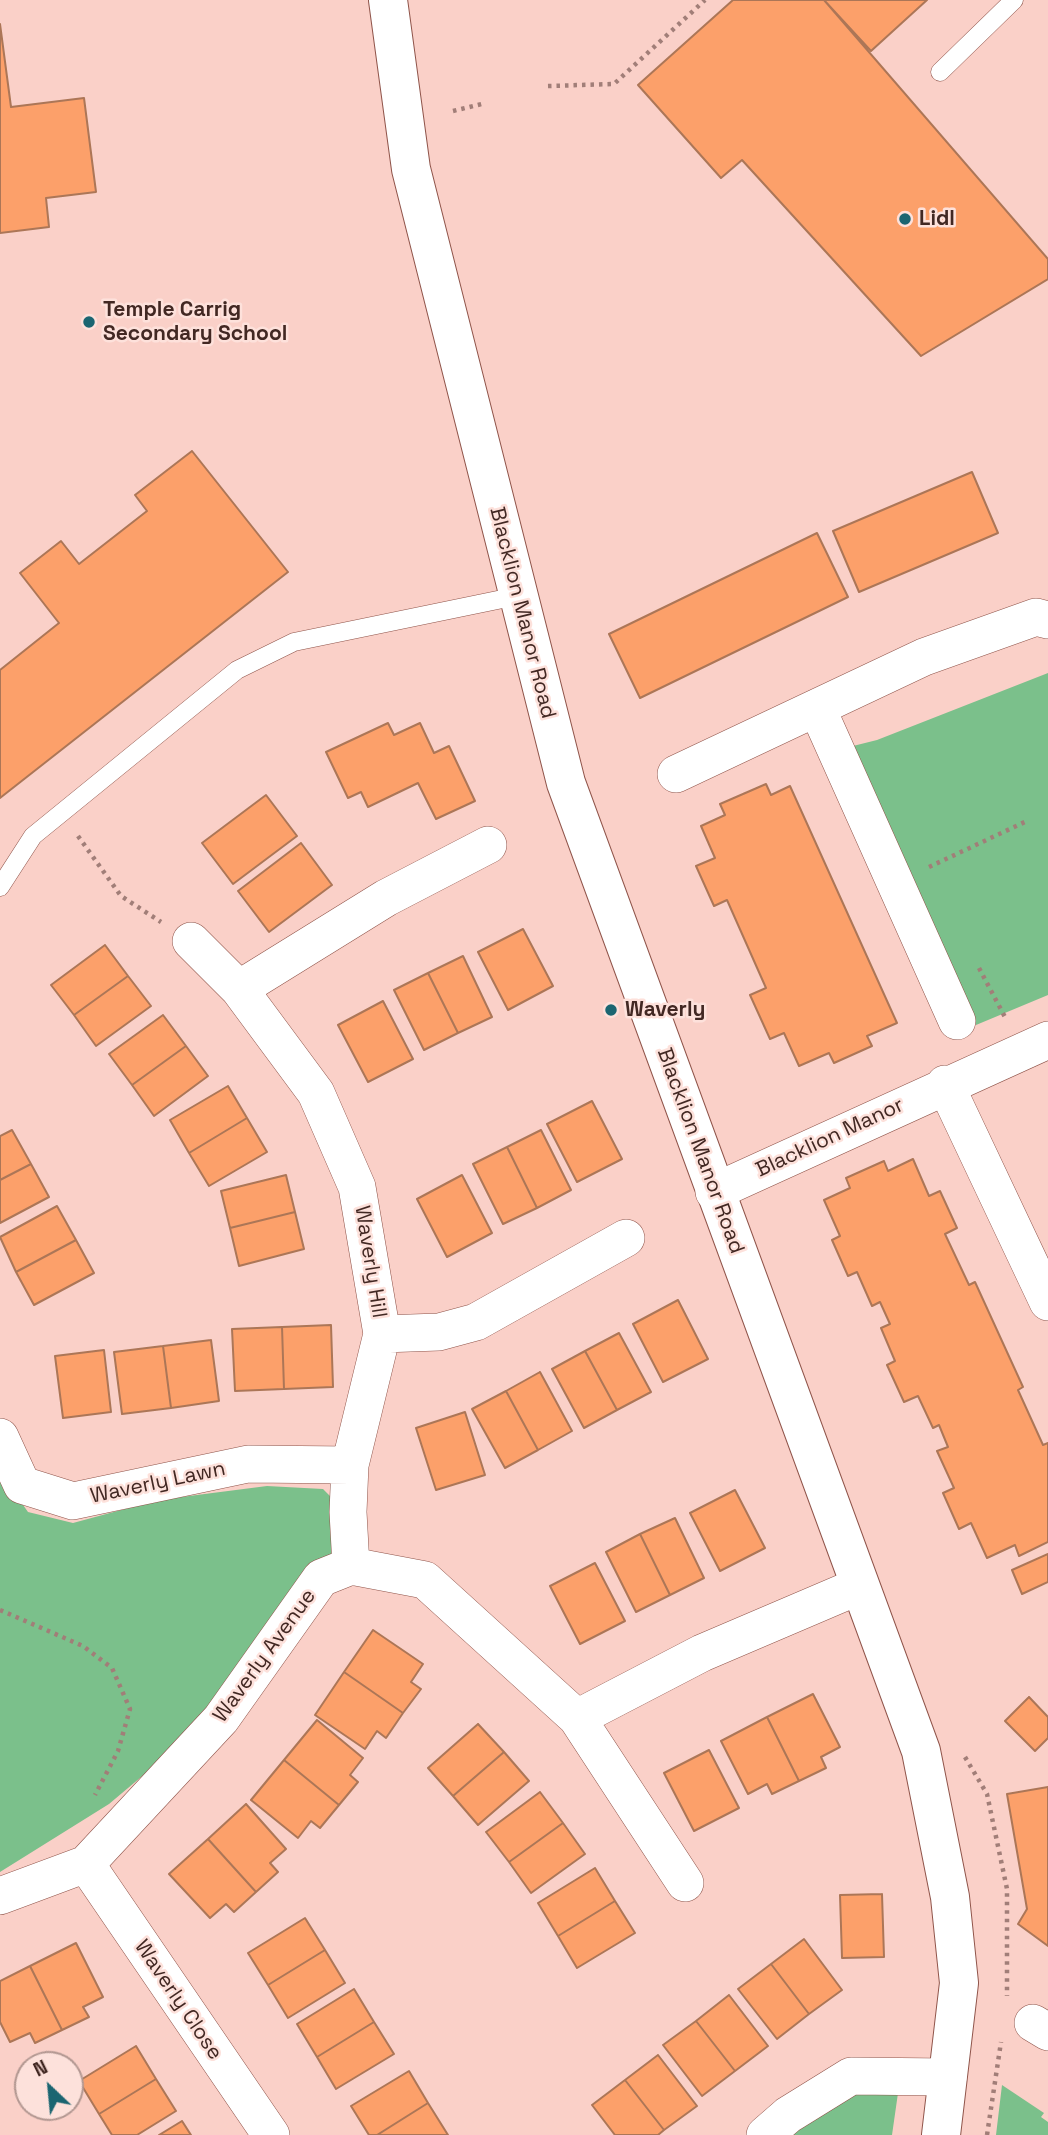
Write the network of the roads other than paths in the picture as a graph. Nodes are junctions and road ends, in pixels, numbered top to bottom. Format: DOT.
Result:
graph roads {
  1 [pos="388,0"];
  2 [pos="1014,0"];
  3 [pos="940,72"];
  4 [pos="517,596"];
  5 [pos="1048,620"];
  6 [pos="817,708"];
  7 [pos="676,774"];
  8 [pos="488,845"];
  9 [pos="0,887"];
  10 [pos="191,941"];
  11 [pos="239,989"];
  12 [pos="957,1021"];
  13 [pos="1048,1040"];
  14 [pos="945,1084"];
  15 [pos="714,1192"];
  16 [pos="626,1238"];
  17 [pos="1048,1302"];
  18 [pos="382,1334"];
  19 [pos="0,1437"];
  20 [pos="350,1465"];
  21 [pos="351,1566"];
  22 [pos="859,1586"];
  23 [pos="577,1718"];
  24 [pos="97,1852"];
  25 [pos="685,1883"];
  26 [pos="0,1896"];
  27 [pos="948,2077"];
  28 [pos="271,2135"];
  29 [pos="765,2135"];
  30 [pos="941,2135"];
  1 -- 4 [label="street, Blacklion Manor Road"];
  2 -- 3 [label="lane"];
  4 -- 9 [label="lane"];
  4 -- 15 [label="street, Blacklion Manor Road"];
  5 -- 6 [label="street"];
  6 -- 7 [label="street"];
  6 -- 12 [label="street"];
  8 -- 11 [label="street"];
  10 -- 11 [label="street, Waverly Hill"];
  11 -- 18 [label="street, Waverly Hill"];
  13 -- 14 [label="street, Blacklion Manor"];
  14 -- 15 [label="street, Blacklion Manor"];
  14 -- 17 [label="street"];
  15 -- 22 [label="street, Blacklion Manor Road"];
  16 -- 18 [label="street"];
  18 -- 20 [label="street, Waverly Hill"];
  19 -- 20 [label="street, Waverly Lawn"];
  20 -- 21 [label="street, Waverly Hill"];
  21 -- 23 [label="street"];
  21 -- 24 [label="street, Waverly Avenue"];
  22 -- 23 [label="street"];
  22 -- 27 [label="street, Blacklion Manor Road"];
  23 -- 25 [label="street"];
  24 -- 26 [label="street, Waverly Avenue"];
  24 -- 28 [label="street, Waverly Close"];
  27 -- 29 [label="street"];
  27 -- 30 [label="street, Blacklion Manor Road"];
}
